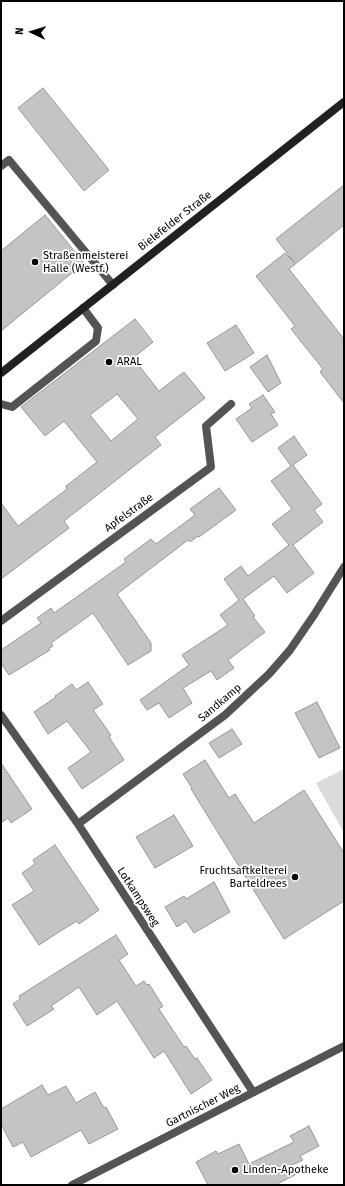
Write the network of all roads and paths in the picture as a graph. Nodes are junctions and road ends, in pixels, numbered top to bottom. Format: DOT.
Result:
graph roads {
  1 [pos="344,102"];
  2 [pos="1,166"];
  3 [pos="113,285"];
  4 [pos="83,308"];
  5 [pos="1,373"];
  6 [pos="1,404"];
  7 [pos="230,404"];
  8 [pos="344,567"];
  9 [pos="1,621"];
  10 [pos="1,715"];
  11 [pos="78,824"];
  12 [pos="344,1046"];
  13 [pos="253,1092"];
  14 [pos="72,1185"];
  1 -- 3 [label="street, Bielefelder Straße"];
  2 -- 3 [label="street"];
  3 -- 4 [label="street, Bielefelder Straße"];
  4 -- 5 [label="street, Bielefelder Straße"];
  4 -- 6 [label="street"];
  7 -- 9 [label="street, Apfelstraße"];
  8 -- 11 [label="street, Sandkamp"];
  10 -- 11 [label="street, Lotkampsweg"];
  11 -- 13 [label="street, Lotkampsweg"];
  12 -- 13 [label="street, Gartnischer Weg"];
  13 -- 14 [label="street, Gartnischer Weg"];
}
